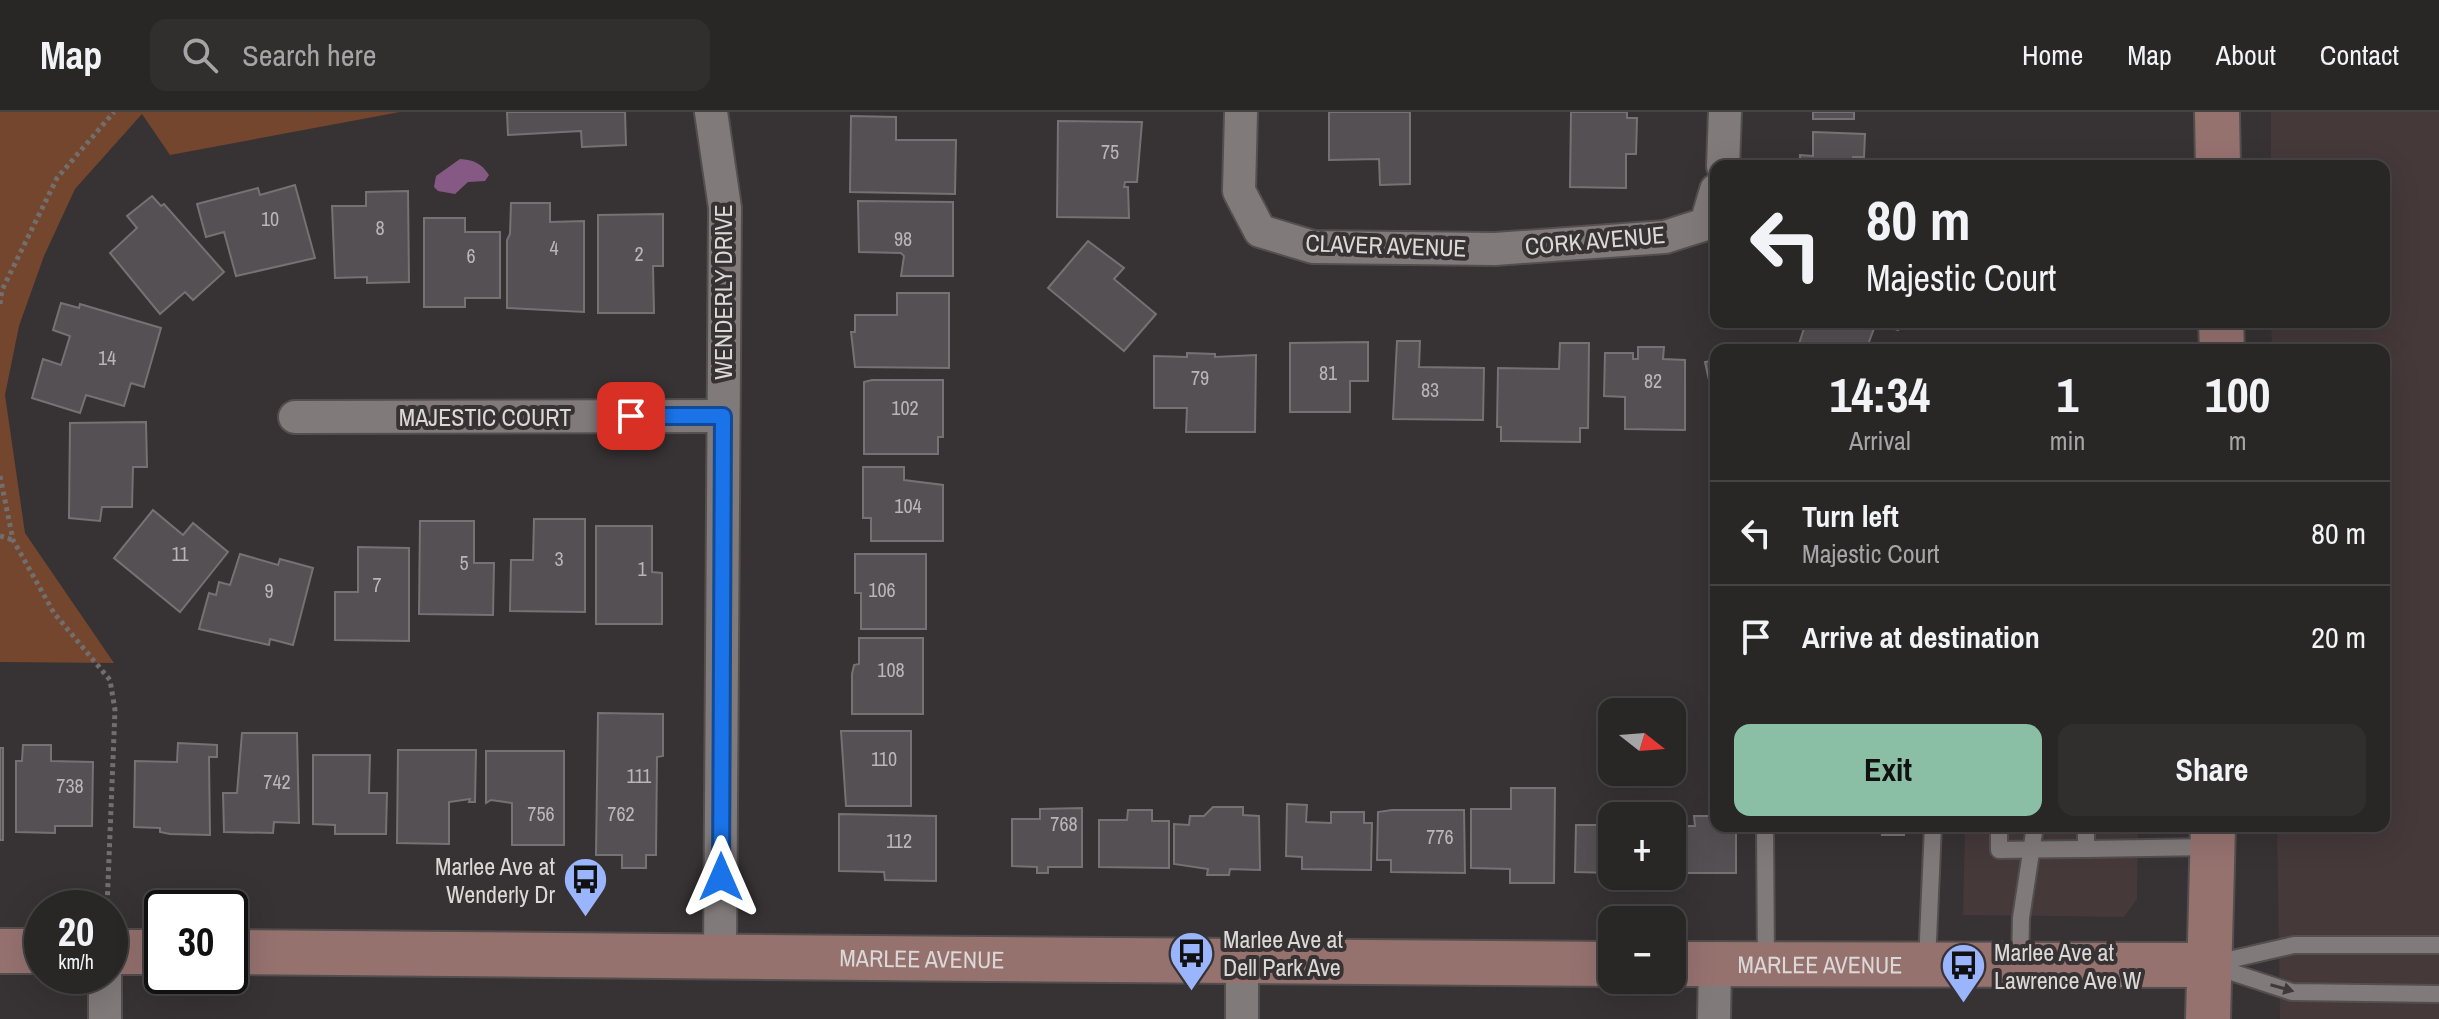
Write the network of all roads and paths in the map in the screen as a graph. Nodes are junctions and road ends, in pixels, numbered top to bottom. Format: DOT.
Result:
graph roads {
  1 [pos="711,112"];
  2 [pos="1241,112"];
  3 [pos="1725,112"];
  4 [pos="2217,112"];
  5 [pos="112,113"];
  6 [pos="1723,160"];
  7 [pos="2218,160"];
  8 [pos="1710,210"];
  9 [pos="1495,249"];
  10 [pos="0,304"];
  11 [pos="723,416"];
  12 [pos="295,417"];
  13 [pos="0,476"];
  14 [pos="0,536"];
  15 [pos="13,540"];
  16 [pos="1765,832"];
  17 [pos="1933,832"];
  18 [pos="1999,832"];
  19 [pos="2034,832"];
  20 [pos="2086,832"];
  21 [pos="2213,837"];
  22 [pos="2033,849"];
  23 [pos="2086,849"];
  24 [pos="108,890"];
  25 [pos="2439,945"];
  26 [pos="0,951"];
  27 [pos="24,951"];
  28 [pos="248,952"];
  29 [pos="720,953"];
  30 [pos="1242,964"];
  31 [pos="1598,964"];
  32 [pos="1686,964"];
  33 [pos="1715,964"];
  34 [pos="1766,964"];
  35 [pos="1927,964"];
  36 [pos="2020,964"];
  37 [pos="2208,965"];
  38 [pos="105,994"];
  39 [pos="2439,994"];
  40 [pos="105,1019"];
  41 [pos="1242,1019"];
  42 [pos="1714,1019"];
  43 [pos="2208,1019"];
  1 -- 11 [label="street, WENDERLY DRIVE"];
  2 -- 9 [label="street, CLAVER AVENUE"];
  3 -- 6 [label="street"];
  4 -- 7 [label="street"];
  5 -- 10 [label="path"];
  8 -- 9 [label="street, CORK AVENUE"];
  11 -- 12 [label="street, MAJESTIC COURT"];
  11 -- 29 [label="street, WENDERLY DRIVE"];
  13 -- 15 [label="path"];
  14 -- 15 [label="path"];
  15 -- 24 [label="path"];
  16 -- 34 [label="lane"];
  17 -- 35 [label="lane"];
  18 -- 22 [label="lane"];
  19 -- 22 [label="lane"];
  20 -- 23 [label="lane"];
  21 -- 23 [label="lane"];
  21 -- 37 [label="street"];
  22 -- 23 [label="lane"];
  22 -- 36 [label="lane"];
  25 -- 37 [label="lane"];
  26 -- 27 [label="street"];
  28 -- 29 [label="street, MARLEE AVENUE"];
  29 -- 30 [label="street, MARLEE AVENUE"];
  30 -- 31 [label="street, MARLEE AVENUE"];
  30 -- 41 [label="street"];
  32 -- 33 [label="street, MARLEE AVENUE"];
  33 -- 34 [label="street, MARLEE AVENUE"];
  33 -- 42 [label="street"];
  34 -- 35 [label="street, MARLEE AVENUE"];
  35 -- 36 [label="street, MARLEE AVENUE"];
  36 -- 37 [label="street, MARLEE AVENUE"];
  37 -- 39 [label="lane, one-way"];
  37 -- 43 [label="street"];
  38 -- 40 [label="street"];
}
